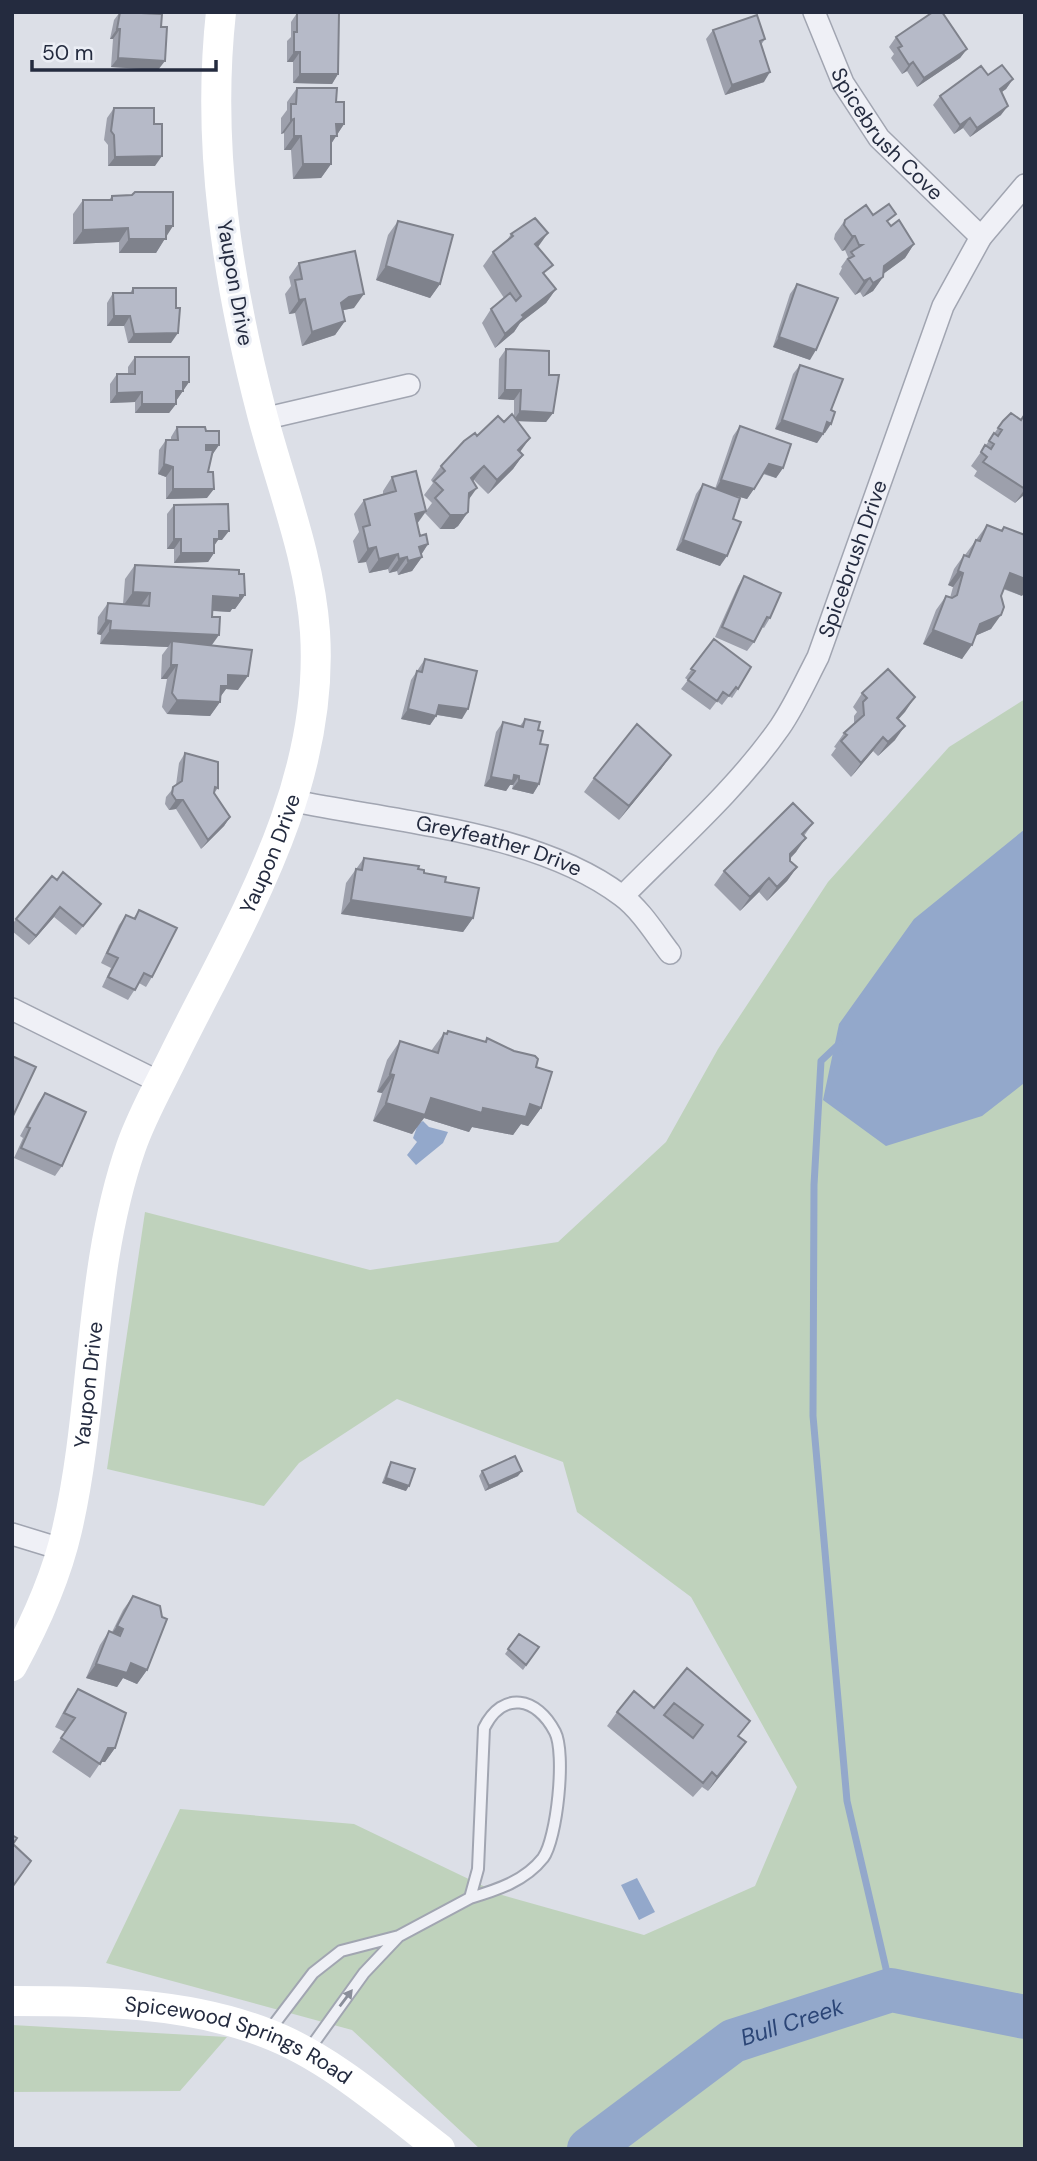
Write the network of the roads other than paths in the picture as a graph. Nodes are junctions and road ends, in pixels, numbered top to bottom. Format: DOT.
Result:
graph roads {
  1 [pos="221,12"];
  2 [pos="814,12"];
  3 [pos="1025,185"];
  4 [pos="982,237"];
  5 [pos="409,385"];
  6 [pos="263,419"];
  7 [pos="294,801"];
  8 [pos="624,896"];
  9 [pos="670,953"];
  10 [pos="12,1009"];
  11 [pos="161,1083"];
  12 [pos="12,1534"];
  13 [pos="61,1549"];
  14 [pos="12,1666"];
  15 [pos="470,1898"];
  16 [pos="399,1936"];
  17 [pos="12,2001"];
  18 [pos="268,2033"];
  19 [pos="306,2053"];
  20 [pos="440,2149"];
  1 -- 6 [label="street, Yaupon Drive"];
  2 -- 4 [label="street, Spicebrush Cove"];
  3 -- 4 [label="street, Spicebrush Drive"];
  4 -- 8 [label="street, Spicebrush Drive"];
  5 -- 6 [label="street"];
  6 -- 7 [label="street, Yaupon Drive"];
  7 -- 8 [label="street, Greyfeather Drive"];
  7 -- 11 [label="street, Yaupon Drive"];
  8 -- 9 [label="street, Greyfeather Drive"];
  10 -- 11 [label="street"];
  11 -- 13 [label="street, Yaupon Drive"];
  12 -- 13 [label="street"];
  13 -- 14 [label="street, Yaupon Drive"];
  15 -- 15 [label="lane"];
  15 -- 16 [label="lane"];
  16 -- 18 [label="lane"];
  19 -- 16 [label="lane, one-way"];
  17 -- 18 [label="street, Spicewood Springs Road"];
  18 -- 19 [label="street, Spicewood Springs Road"];
  19 -- 20 [label="street, Spicewood Springs Road"];
}
